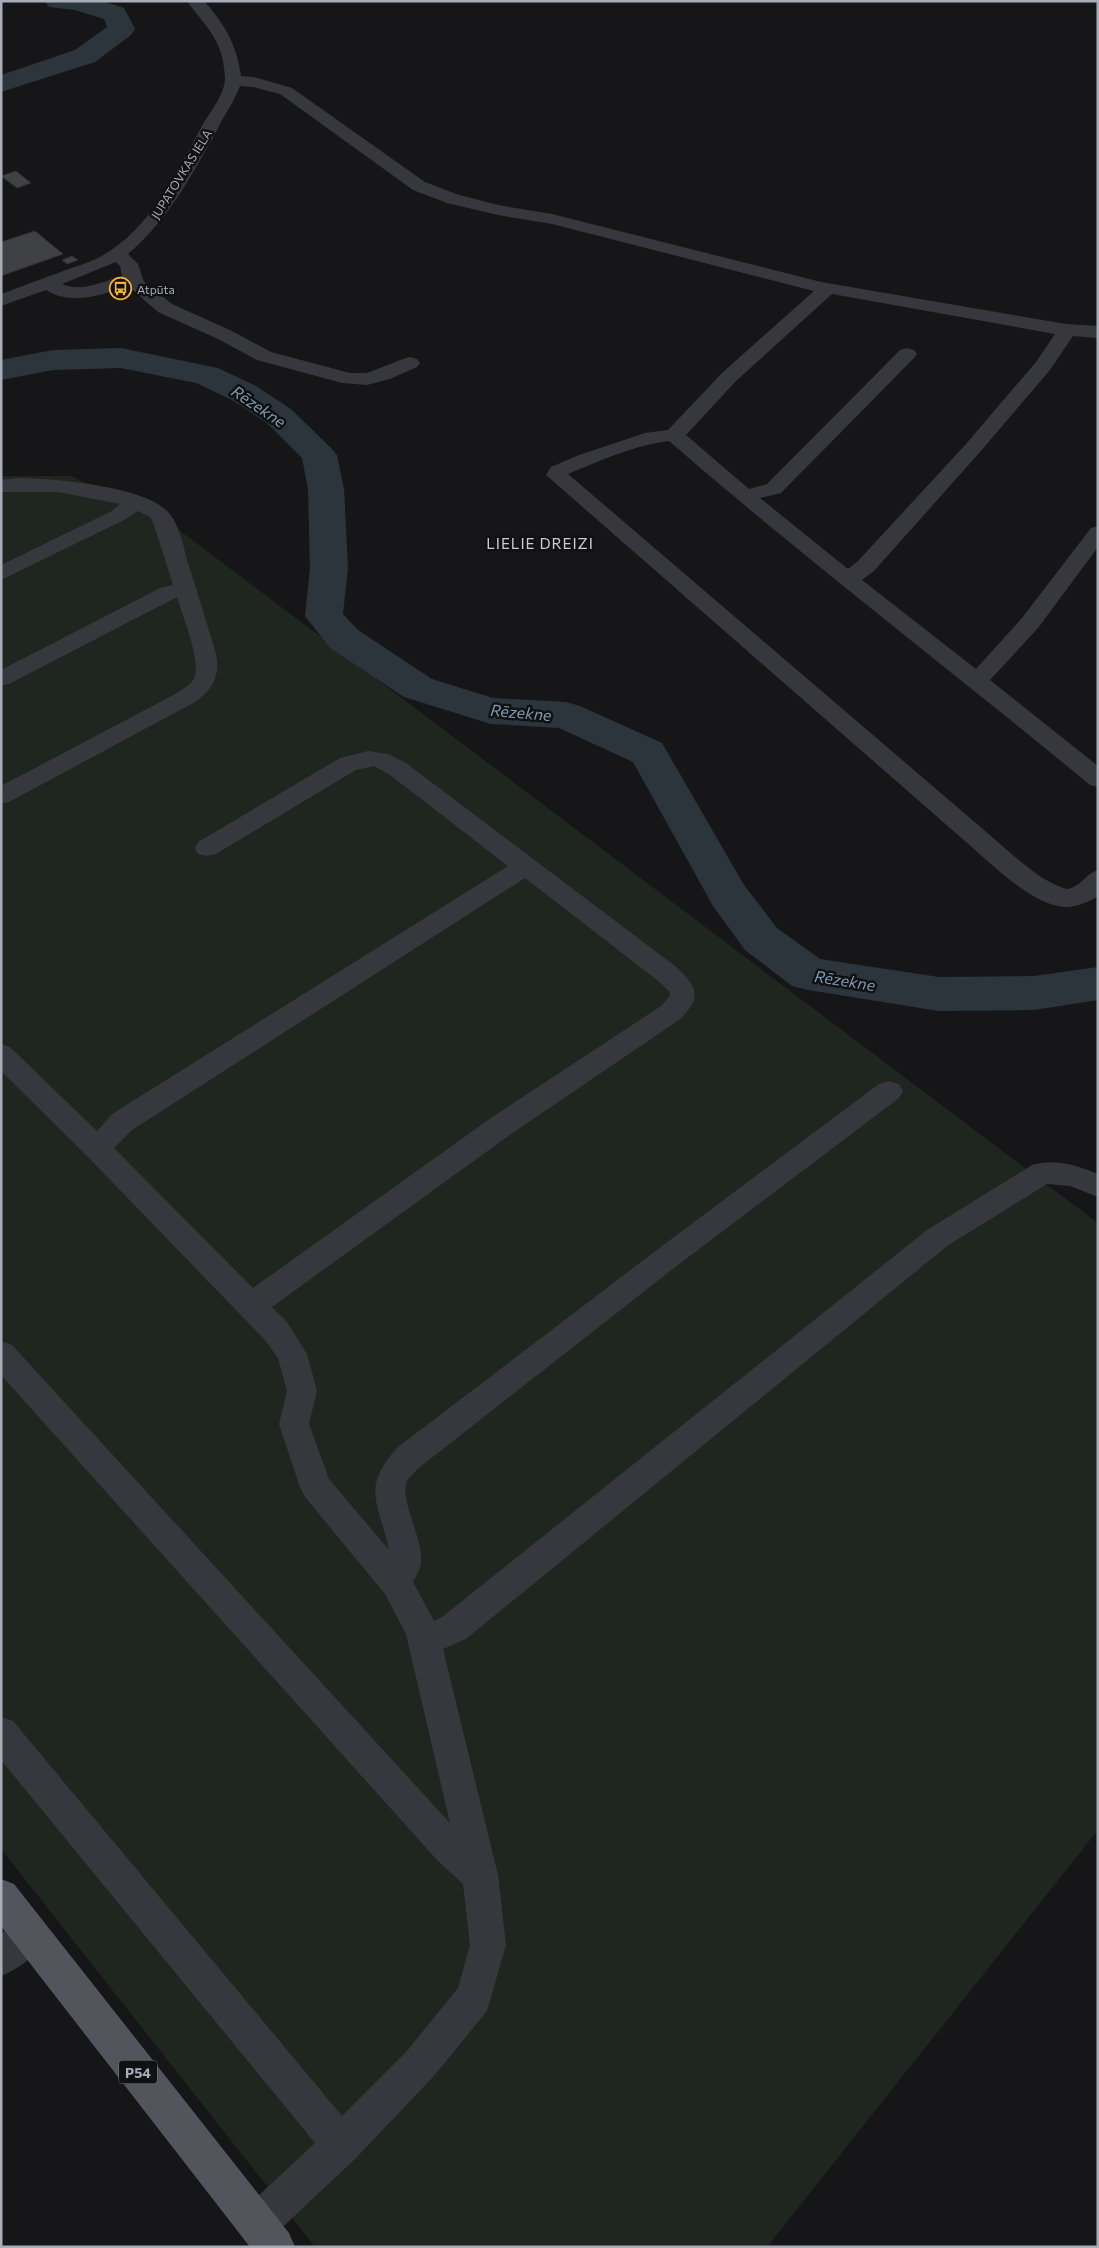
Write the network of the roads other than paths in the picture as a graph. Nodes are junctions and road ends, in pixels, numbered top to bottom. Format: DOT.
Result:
graph roads {
  1 [pos="195,1"];
  2 [pos="233,81"];
  3 [pos="118,254"];
  4 [pos="132,279"];
  5 [pos="48,284"];
  6 [pos="828,288"];
  7 [pos="1,300"];
  8 [pos="1066,330"];
  9 [pos="1098,332"];
  10 [pos="907,354"];
  11 [pos="410,363"];
  12 [pos="674,434"];
  13 [pos="1,486"];
  14 [pos="743,496"];
  15 [pos="135,503"];
  16 [pos="1098,532"];
  17 [pos="1,573"];
  18 [pos="847,580"];
  19 [pos="185,588"];
  20 [pos="1,679"];
  21 [pos="974,680"];
  22 [pos="1095,773"];
  23 [pos="1,796"];
  24 [pos="207,848"];
  25 [pos="526,866"];
  26 [pos="1098,879"];
  27 [pos="1,1054"];
  28 [pos="889,1091"];
  29 [pos="96,1147"];
  30 [pos="1098,1186"];
  31 [pos="251,1306"];
  32 [pos="1,1354"];
  33 [pos="393,1579"];
  34 [pos="424,1642"];
  35 [pos="1,1733"];
  36 [pos="480,1875"];
  37 [pos="1,1897"];
  38 [pos="30,1933"];
  39 [pos="1,1958"];
  40 [pos="341,2145"];
  41 [pos="266,2236"];
  1 -- 2 [label="street"];
  2 -- 3 [label="street, JUPATOVKAS IELA"];
  2 -- 6 [label="street"];
  3 -- 4 [label="street"];
  3 -- 5 [label="street, JUPATOVKAS IELA"];
  4 -- 5 [label="street"];
  4 -- 11 [label="street"];
  5 -- 7 [label="street, JUPATOVKAS IELA"];
  6 -- 8 [label="street"];
  6 -- 12 [label="street"];
  8 -- 9 [label="street"];
  8 -- 18 [label="street"];
  10 -- 14 [label="street"];
  12 -- 14 [label="street"];
  12 -- 26 [label="street"];
  13 -- 15 [label="street"];
  14 -- 18 [label="street"];
  15 -- 17 [label="street"];
  15 -- 19 [label="street"];
  16 -- 21 [label="street"];
  18 -- 21 [label="street"];
  19 -- 20 [label="street"];
  19 -- 23 [label="street"];
  21 -- 22 [label="street"];
  24 -- 25 [label="street"];
  25 -- 29 [label="street"];
  25 -- 31 [label="street"];
  27 -- 29 [label="street"];
  28 -- 33 [label="street"];
  29 -- 31 [label="street"];
  30 -- 34 [label="street"];
  31 -- 33 [label="street"];
  32 -- 36 [label="street"];
  33 -- 34 [label="street"];
  34 -- 36 [label="street"];
  35 -- 40 [label="street"];
  36 -- 40 [label="street"];
  37 -- 38 [label="main road, P54"];
  38 -- 39 [label="street"];
  38 -- 41 [label="main road, P54"];
  40 -- 41 [label="street"];
}
